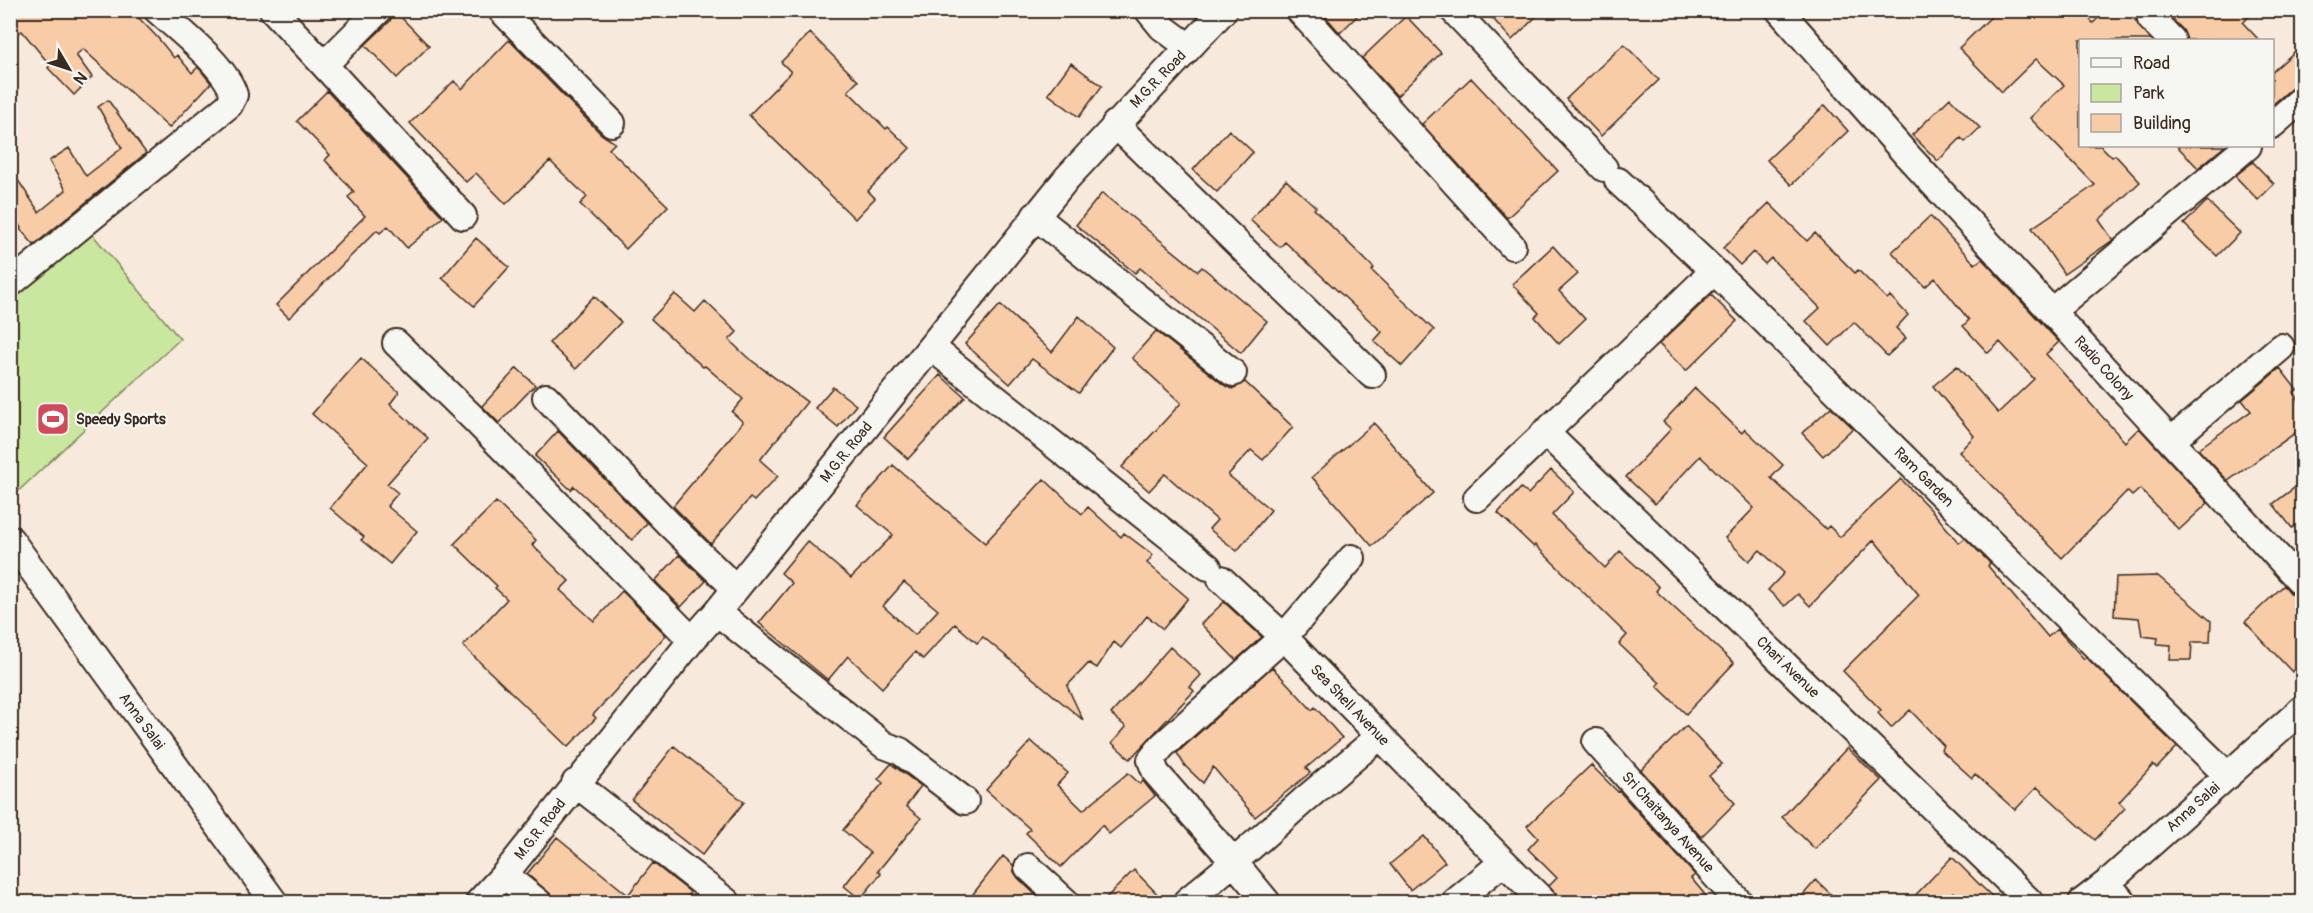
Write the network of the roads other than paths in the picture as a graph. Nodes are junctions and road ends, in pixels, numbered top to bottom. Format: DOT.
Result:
graph roads {
  1 [pos="157,10"];
  2 [pos="273,10"];
  3 [pos="379,10"];
  4 [pos="501,10"];
  5 [pos="1148,10"];
  6 [pos="1224,10"];
  7 [pos="1299,10"];
  8 [pos="1453,10"];
  9 [pos="2150,13"];
  10 [pos="1790,14"];
  11 [pos="2171,39"];
  12 [pos="1189,47"];
  13 [pos="324,65"];
  14 [pos="2302,99"];
  15 [pos="612,123"];
  16 [pos="2274,123"];
  17 [pos="1115,124"];
  18 [pos="2247,147"];
  19 [pos="463,216"];
  20 [pos="1035,216"];
  21 [pos="1512,246"];
  22 [pos="1714,271"];
  23 [pos="10,284"];
  24 [pos="2052,311"];
  25 [pos="396,343"];
  26 [pos="931,347"];
  27 [pos="2281,347"];
  28 [pos="1233,373"];
  29 [pos="1372,375"];
  30 [pos="546,397"];
  31 [pos="1545,432"];
  32 [pos="2171,441"];
  33 [pos="1477,498"];
  34 [pos="10,539"];
  35 [pos="1352,558"];
  36 [pos="2302,583"];
  37 [pos="735,588"];
  38 [pos="717,612"];
  39 [pos="1284,637"];
  40 [pos="692,640"];
  41 [pos="2302,709"];
  42 [pos="1380,736"];
  43 [pos="1596,742"];
  44 [pos="2228,776"];
  45 [pos="575,783"];
  46 [pos="965,801"];
  47 [pos="1234,862"];
  48 [pos="1503,862"];
  49 [pos="1028,867"];
  50 [pos="504,874"];
  51 [pos="2115,893"];
  52 [pos="1187,901"];
  53 [pos="274,903"];
  54 [pos="479,903"];
  55 [pos="538,903"];
  56 [pos="727,903"];
  57 [pos="1066,903"];
  58 [pos="1267,903"];
  59 [pos="1455,903"];
  60 [pos="1544,903"];
  61 [pos="1739,903"];
  62 [pos="2030,903"];
  63 [pos="2082,903"];
  1 -- 23 [label="street"];
  2 -- 13 [label="street"];
  3 -- 13 [label="street"];
  4 -- 15 [label="street"];
  5 -- 12 [label="street"];
  6 -- 12 [label="street, M.G.R. Road"];
  7 -- 21 [label="street"];
  8 -- 22 [label="street, Ram Garden"];
  9 -- 11 [label="street"];
  10 -- 24 [label="street, Radio Colony"];
  12 -- 17 [label="street, M.G.R. Road"];
  13 -- 19 [label="street"];
  14 -- 16 [label="street"];
  17 -- 20 [label="street, M.G.R. Road"];
  17 -- 29 [label="street"];
  18 -- 24 [label="street"];
  20 -- 26 [label="street, M.G.R. Road"];
  20 -- 28 [label="street"];
  22 -- 31 [label="street"];
  22 -- 44 [label="street, Ram Garden"];
  24 -- 32 [label="street, Radio Colony"];
  25 -- 40 [label="street"];
  26 -- 37 [label="street, M.G.R. Road"];
  26 -- 39 [label="street, Sea Shell Avenue"];
  27 -- 32 [label="street"];
  30 -- 37 [label="street"];
  31 -- 33 [label="street"];
  31 -- 62 [label="street, Chari Avenue"];
  32 -- 36 [label="street, Radio Colony"];
  34 -- 53 [label="street, Anna Salai"];
  35 -- 39 [label="street"];
  37 -- 38 [label="street, M.G.R. Road"];
  38 -- 40 [label="street, M.G.R. Road"];
  38 -- 46 [label="street"];
  39 -- 42 [label="street, Sea Shell Avenue"];
  39 -- 47 [label="street"];
  40 -- 45 [label="street, M.G.R. Road"];
  41 -- 44 [label="street, Anna Salai"];
  42 -- 47 [label="street"];
  42 -- 48 [label="street, Sea Shell Avenue"];
  43 -- 61 [label="street, Sri Chaitanya Avenue"];
  44 -- 51 [label="street, Anna Salai"];
  45 -- 50 [label="street, M.G.R. Road"];
  45 -- 56 [label="street"];
  47 -- 52 [label="street"];
  47 -- 58 [label="street"];
  48 -- 59 [label="street"];
  48 -- 60 [label="street, Sea Shell Avenue"];
  49 -- 57 [label="street"];
  50 -- 54 [label="street, M.G.R. Road"];
  50 -- 55 [label="street"];
  51 -- 63 [label="street, Anna Salai"];
}
